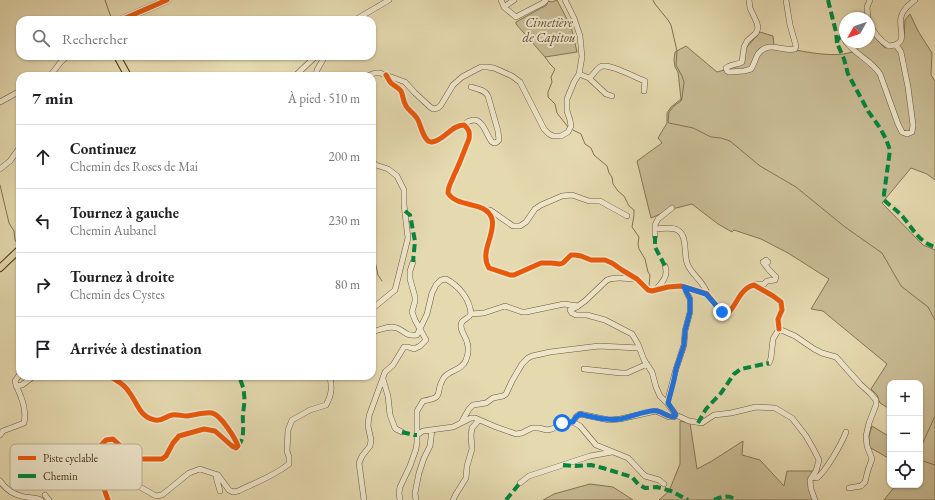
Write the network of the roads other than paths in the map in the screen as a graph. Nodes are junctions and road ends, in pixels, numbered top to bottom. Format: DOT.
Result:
graph roads {
  1 [pos="167,0"];
  2 [pos="389,0"];
  3 [pos="500,0"];
  4 [pos="514,0"];
  5 [pos="546,0"];
  6 [pos="565,0"];
  7 [pos="749,0"];
  8 [pos="786,0"];
  9 [pos="870,0"];
  10 [pos="915,0"];
  11 [pos="504,7"];
  12 [pos="868,12"];
  13 [pos="130,16"];
  14 [pos="362,16"];
  15 [pos="875,33"];
  16 [pos="896,45"];
  17 [pos="851,48"];
  18 [pos="63,60"];
  19 [pos="119,60"];
  20 [pos="312,60"];
  21 [pos="323,60"];
  22 [pos="53,72"];
  23 [pos="126,72"];
  24 [pos="298,72"];
  25 [pos="317,72"];
  26 [pos="376,73"];
  27 [pos="579,74"];
  28 [pos="386,75"];
  29 [pos="589,78"];
  30 [pos="471,87"];
  31 [pos="644,91"];
  32 [pos="16,93"];
  33 [pos="612,96"];
  34 [pos="0,102"];
  35 [pos="464,125"];
  36 [pos="16,153"];
  37 [pos="376,165"];
  38 [pos="0,169"];
  39 [pos="672,208"];
  40 [pos="485,210"];
  41 [pos="627,216"];
  42 [pos="655,229"];
  43 [pos="655,236"];
  44 [pos="16,253"];
  45 [pos="413,262"];
  46 [pos="768,262"];
  47 [pos="665,266"];
  48 [pos="0,268"];
  49 [pos="637,279"];
  50 [pos="754,285"];
  51 [pos="684,287"];
  52 [pos="655,291"];
  53 [pos="706,294"];
  54 [pos="578,306"];
  55 [pos="376,307"];
  56 [pos="471,314"];
  57 [pos="779,329"];
  58 [pos="420,330"];
  59 [pos="376,331"];
  60 [pos="639,348"];
  61 [pos="769,363"];
  62 [pos="647,364"];
  63 [pos="584,369"];
  64 [pos="382,378"];
  65 [pos="16,380"];
  66 [pos="29,380"];
  67 [pos="114,380"];
  68 [pos="331,380"];
  69 [pos="16,386"];
  70 [pos="668,403"];
  71 [pos="676,415"];
  72 [pos="479,420"];
  73 [pos="573,422"];
  74 [pos="461,423"];
  75 [pos="432,430"];
  76 [pos="402,432"];
  77 [pos="846,432"];
  78 [pos="0,435"];
  79 [pos="417,435"];
  80 [pos="102,444"];
  81 [pos="118,444"];
  82 [pos="612,452"];
  83 [pos="142,459"];
  84 [pos="218,475"];
  85 [pos="813,477"];
  86 [pos="0,481"];
  87 [pos="520,483"];
  88 [pos="664,484"];
  89 [pos="142,488"];
  90 [pos="849,488"];
  91 [pos="104,490"];
  92 [pos="220,491"];
  93 [pos="45,495"];
  94 [pos="40,500"];
  95 [pos="48,500"];
  96 [pos="108,500"];
  97 [pos="364,500"];
  98 [pos="400,500"];
  99 [pos="416,500"];
  100 [pos="454,500"];
  101 [pos="815,500"];
  1 -- 13 [label="main road"];
  2 -- 14 [label="street"];
  3 -- 11 [label="street"];
  4 -- 11 [label="street"];
  5 -- 11 [label="street"];
  6 -- 27 [label="street"];
  7 -- 8 [label="street"];
  9 -- 12 [label="street"];
  10 -- 16 [label="street"];
  15 -- 16 [label="street"];
  16 -- 17 [label="street"];
  18 -- 22 [label="street"];
  19 -- 23 [label="main road"];
  20 -- 24 [label="street"];
  21 -- 25 [label="street"];
  26 -- 28 [label="street"];
  27 -- 28 [label="street"];
  27 -- 29 [label="street"];
  28 -- 35 [label="street"];
  29 -- 31 [label="street"];
  29 -- 33 [label="street"];
  30 -- 35 [label="street"];
  32 -- 34 [label="street"];
  35 -- 40 [label="street"];
  36 -- 38 [label="street"];
  37 -- 55 [label="street"];
  39 -- 42 [label="street"];
  40 -- 41 [label="street"];
  40 -- 49 [label="street"];
  42 -- 43 [label="street"];
  42 -- 53 [label="street"];
  44 -- 48 [label="main road"];
  45 -- 58 [label="street"];
  46 -- 50 [label="street"];
  47 -- 52 [label="street"];
  49 -- 52 [label="street"];
  49 -- 54 [label="street"];
  50 -- 53 [label="street"];
  50 -- 57 [label="street"];
  51 -- 52 [label="street"];
  51 -- 53 [label="street"];
  51 -- 70 [label="street"];
  54 -- 56 [label="street"];
  54 -- 60 [label="street"];
  56 -- 58 [label="street"];
  56 -- 79 [label="street"];
  57 -- 61 [label="street"];
  57 -- 90 [label="street"];
  58 -- 59 [label="street"];
  58 -- 64 [label="street"];
  60 -- 62 [label="street"];
  60 -- 74 [label="street"];
  62 -- 63 [label="street"];
  62 -- 70 [label="street"];
  64 -- 76 [label="street"];
  64 -- 97 [label="street"];
  65 -- 69 [label="street"];
  66 -- 69 [label="street"];
  67 -- 83 [label="street"];
  68 -- 84 [label="street"];
  69 -- 78 [label="street"];
  70 -- 71 [label="street"];
  71 -- 73 [label="street"];
  71 -- 85 [label="street"];
  72 -- 73 [label="street"];
  72 -- 74 [label="street"];
  72 -- 100 [label="street"];
  73 -- 82 [label="street"];
  74 -- 75 [label="street"];
  75 -- 79 [label="street"];
  75 -- 99 [label="street"];
  77 -- 85 [label="street"];
  79 -- 98 [label="street"];
  80 -- 81 [label="street"];
  82 -- 87 [label="street"];
  82 -- 88 [label="street"];
  84 -- 89 [label="street"];
  84 -- 92 [label="street"];
  85 -- 101 [label="street"];
  86 -- 94 [label="street"];
  91 -- 96 [label="street"];
  93 -- 95 [label="street"];
}
